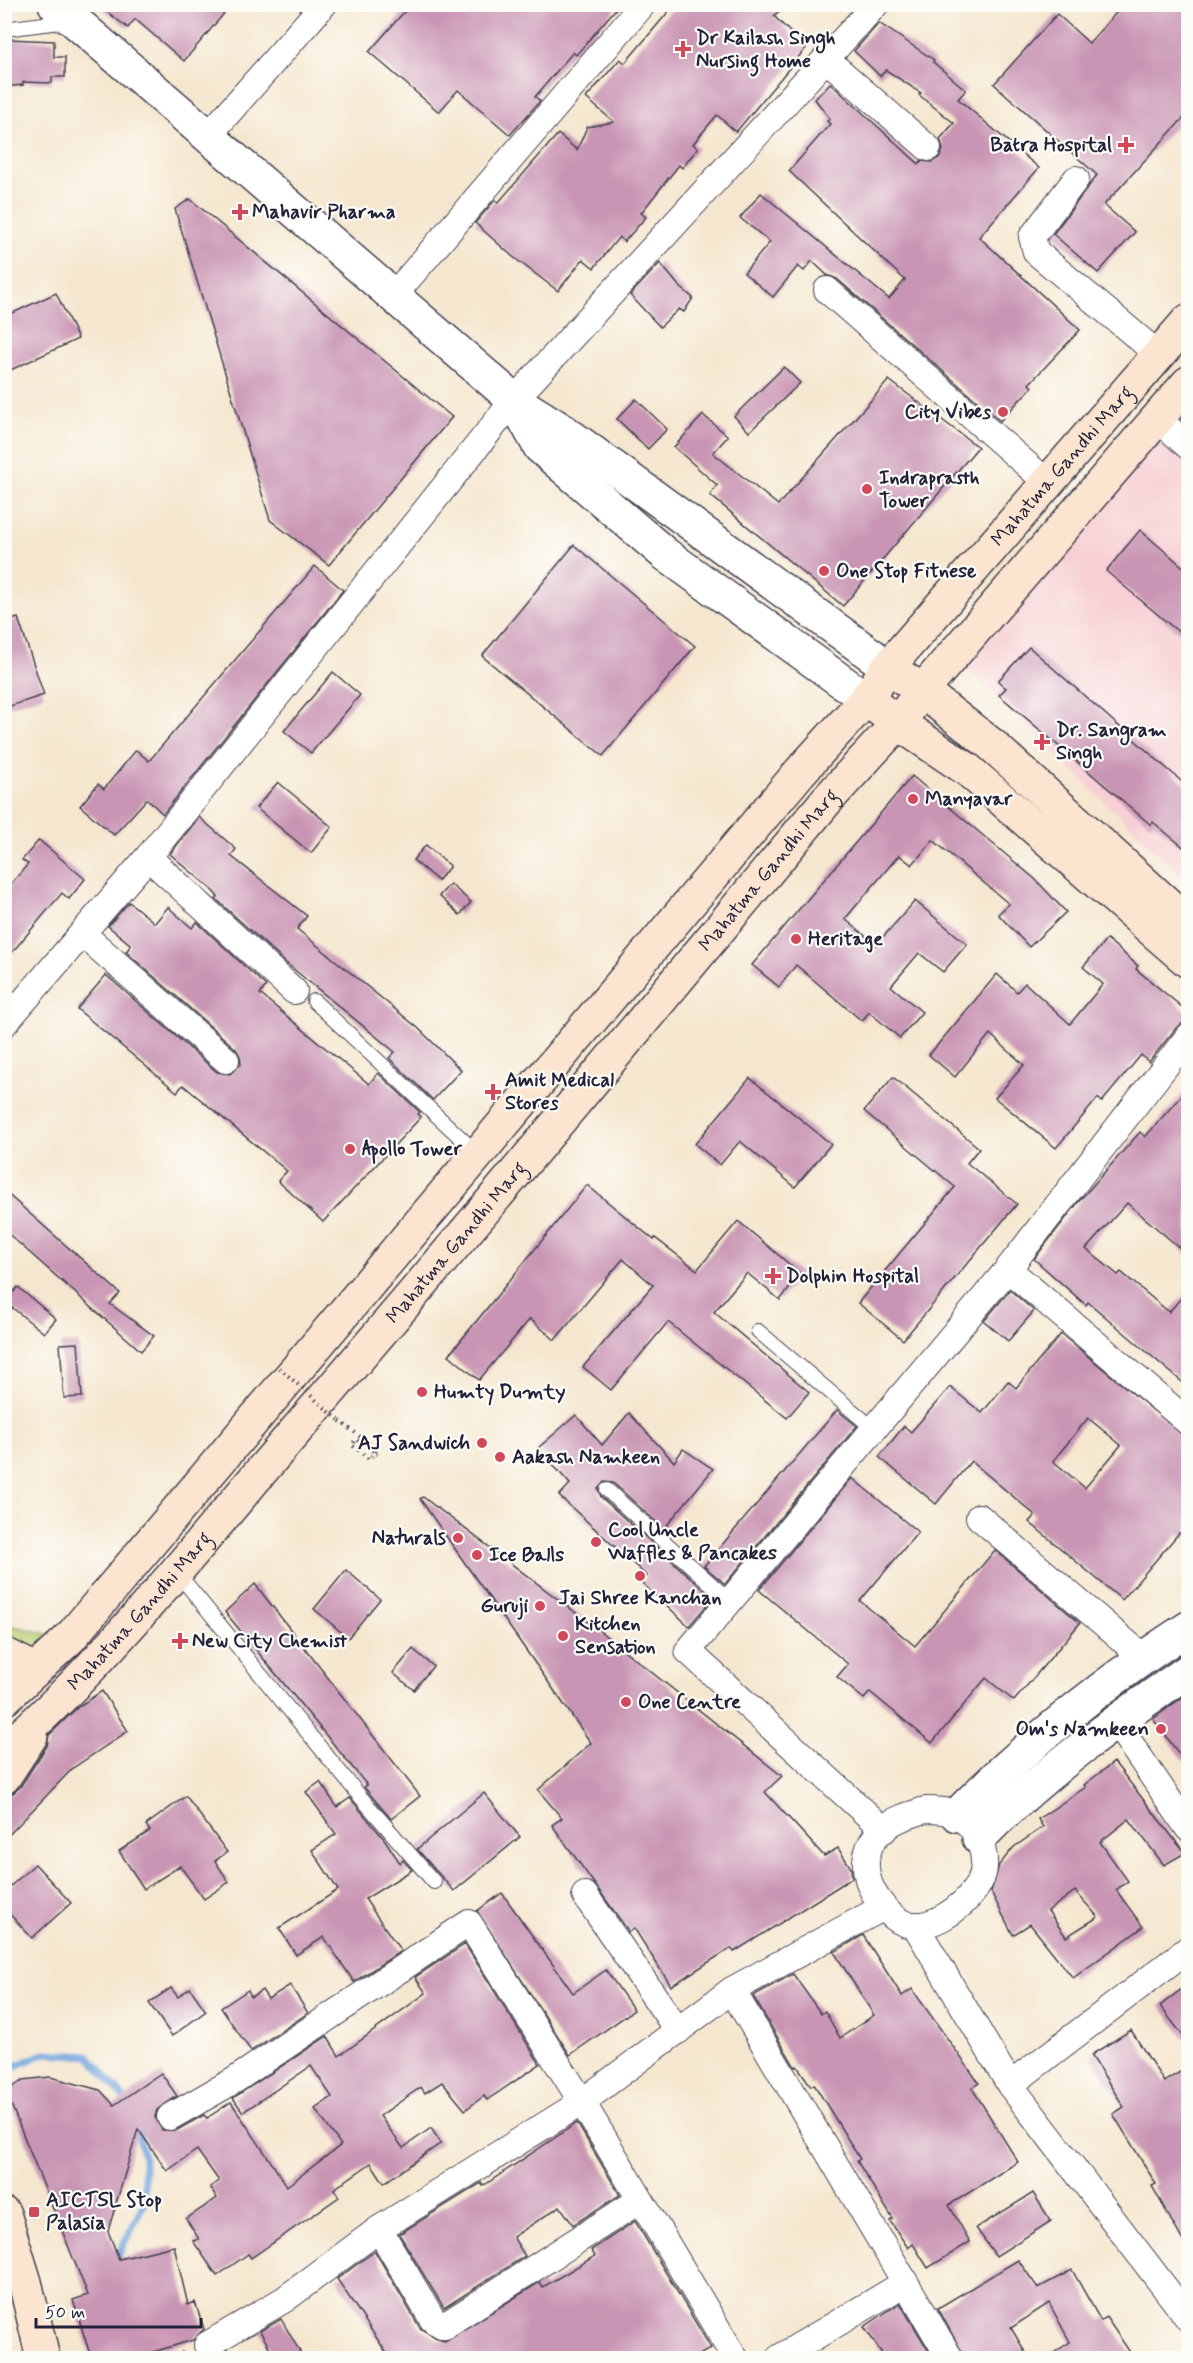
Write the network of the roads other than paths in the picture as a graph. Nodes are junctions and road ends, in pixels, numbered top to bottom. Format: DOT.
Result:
graph roads {
  1 [pos="324,4"];
  2 [pos="643,4"];
  3 [pos="876,4"];
  4 [pos="72,10"];
  5 [pos="4,29"];
  6 [pos="826,59"];
  7 [pos="208,136"];
  8 [pos="928,148"];
  9 [pos="1076,180"];
  10 [pos="827,290"];
  11 [pos="394,295"];
  12 [pos="1188,321"];
  13 [pos="1159,355"];
  14 [pos="1188,383"];
  15 [pos="514,400"];
  16 [pos="1157,418"];
  17 [pos="1188,446"];
  18 [pos="1049,484"];
  19 [pos="888,667"];
  20 [pos="922,691"];
  21 [pos="866,699"];
  22 [pos="898,723"];
  23 [pos="148,857"];
  24 [pos="1188,923"];
  25 [pos="83,934"];
  26 [pos="1188,961"];
  27 [pos="304,996"];
  28 [pos="4,1024"];
  29 [pos="1188,1037"];
  30 [pos="226,1060"];
  31 [pos="478,1154"];
  32 [pos="1008,1269"];
  33 [pos="758,1331"];
  34 [pos="1188,1422"];
  35 [pos="874,1429"];
  36 [pos="607,1490"];
  37 [pos="979,1517"];
  38 [pos="175,1570"];
  39 [pos="730,1601"];
  40 [pos="1188,1628"];
  41 [pos="4,1654"];
  42 [pos="1143,1657"];
  43 [pos="35,1670"];
  44 [pos="1188,1671"];
  45 [pos="4,1699"];
  46 [pos="42,1719"];
  47 [pos="1115,1721"];
  48 [pos="4,1751"];
  49 [pos="4,1777"];
  50 [pos="957,1815"];
  51 [pos="1188,1828"];
  52 [pos="884,1830"];
  53 [pos="979,1838"];
  54 [pos="434,1882"];
  55 [pos="585,1895"];
  56 [pos="882,1908"];
  57 [pos="915,1925"];
  58 [pos="1188,1949"];
  59 [pos="732,1990"];
  60 [pos="678,2031"];
  61 [pos="1010,2085"];
  62 [pos="582,2102"];
  63 [pos="170,2117"];
  64 [pos="640,2200"];
  65 [pos="4,2214"];
  66 [pos="379,2229"];
  67 [pos="25,2282"];
  68 [pos="905,2283"];
  69 [pos="1188,2319"];
  70 [pos="207,2346"];
  71 [pos="43,2358"];
  72 [pos="60,2358"];
  73 [pos="735,2358"];
  74 [pos="779,2358"];
  75 [pos="950,2358"];
  1 -- 7 [label="street"];
  2 -- 11 [label="street"];
  3 -- 6 [label="street"];
  4 -- 5 [label="lane"];
  4 -- 7 [label="street"];
  6 -- 8 [label="street"];
  6 -- 15 [label="street"];
  7 -- 11 [label="street"];
  9 -- 13 [label="street"];
  10 -- 18 [label="street"];
  11 -- 15 [label="street"];
  12 -- 13 [label="main road, Mahatma Gandhi Marg"];
  13 -- 18 [label="main road, Mahatma Gandhi Marg"];
  14 -- 16 [label="main road, Mahatma Gandhi Marg"];
  15 -- 19 [label="street"];
  15 -- 21 [label="street"];
  15 -- 23 [label="street"];
  16 -- 17 [label="street"];
  16 -- 20 [label="main road, Mahatma Gandhi Marg"];
  18 -- 19 [label="main road, Mahatma Gandhi Marg"];
  19 -- 20 [label="main road"];
  19 -- 21 [label="main road, Mahatma Gandhi Marg"];
  20 -- 22 [label="main road, Mahatma Gandhi Marg"];
  20 -- 24 [label="main road"];
  21 -- 22 [label="main road"];
  21 -- 31 [label="main road, Mahatma Gandhi Marg"];
  22 -- 26 [label="main road"];
  22 -- 38 [label="main road, Mahatma Gandhi Marg"];
  23 -- 25 [label="street"];
  23 -- 27 [label="street"];
  25 -- 28 [label="street"];
  25 -- 30 [label="street"];
  27 -- 31 [label="lane"];
  29 -- 32 [label="street"];
  31 -- 43 [label="main road, Mahatma Gandhi Marg"];
  32 -- 34 [label="street"];
  32 -- 35 [label="street"];
  33 -- 35 [label="lane"];
  35 -- 39 [label="street"];
  36 -- 39 [label="lane"];
  37 -- 42 [label="street"];
  38 -- 46 [label="main road, Mahatma Gandhi Marg"];
  38 -- 54 [label="lane"];
  39 -- 52 [label="street"];
  40 -- 42 [label="street"];
  41 -- 43 [label="main road"];
  42 -- 50 [label="street"];
  43 -- 45 [label="main road, Mahatma Gandhi Marg"];
  44 -- 47 [label="street"];
  46 -- 48 [label="main road, Mahatma Gandhi Marg"];
  46 -- 49 [label="main road"];
  47 -- 51 [label="street"];
  47 -- 53 [label="street"];
  50 -- 52 [label="street"];
  50 -- 53 [label="street"];
  52 -- 56 [label="street"];
  53 -- 57 [label="street"];
  55 -- 60 [label="street"];
  56 -- 57 [label="street"];
  56 -- 59 [label="street"];
  57 -- 61 [label="street"];
  58 -- 61 [label="street"];
  59 -- 60 [label="street"];
  59 -- 68 [label="street"];
  60 -- 62 [label="street"];
  61 -- 69 [label="street"];
  62 -- 63 [label="street"];
  62 -- 64 [label="street"];
  62 -- 66 [label="street"];
  64 -- 66 [label="street"];
  64 -- 73 [label="street"];
  65 -- 67 [label="main road"];
  66 -- 70 [label="street"];
  67 -- 71 [label="main road"];
  67 -- 72 [label="main road"];
  68 -- 74 [label="street"];
  68 -- 75 [label="street"];
}
